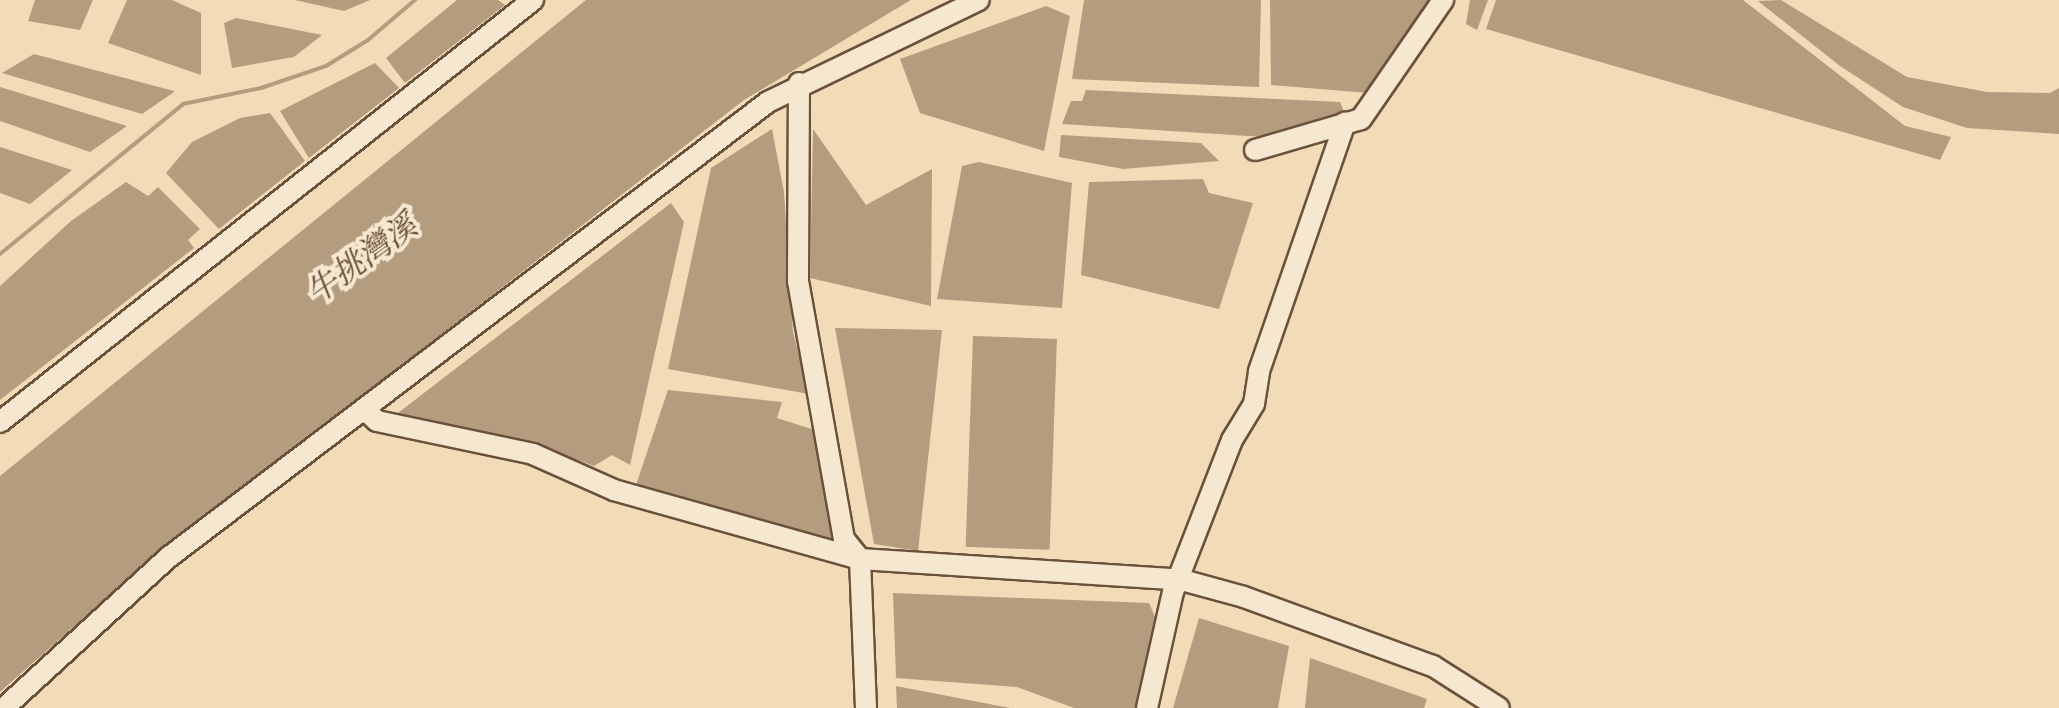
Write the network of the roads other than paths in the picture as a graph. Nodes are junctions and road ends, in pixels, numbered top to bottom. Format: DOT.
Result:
graph roads {
  1 [pos="533,0"];
  2 [pos="979,0"];
  3 [pos="1443,0"];
  4 [pos="799,83"];
  5 [pos="1345,122"];
  6 [pos="1255,150"];
  7 [pos="365,410"];
  8 [pos="0,422"];
  9 [pos="860,559"];
  10 [pos="1182,580"];
  11 [pos="4,708"];
  12 [pos="866,708"];
  13 [pos="1147,708"];
  14 [pos="1499,708"];
  1 -- 8 [label="street"];
  2 -- 4 [label="street"];
  3 -- 5 [label="street"];
  4 -- 7 [label="street"];
  4 -- 9 [label="street"];
  5 -- 6 [label="street"];
  5 -- 10 [label="street"];
  7 -- 9 [label="street"];
  7 -- 11 [label="street"];
  9 -- 10 [label="street"];
  9 -- 12 [label="street"];
  10 -- 13 [label="street"];
  10 -- 14 [label="street"];
}
